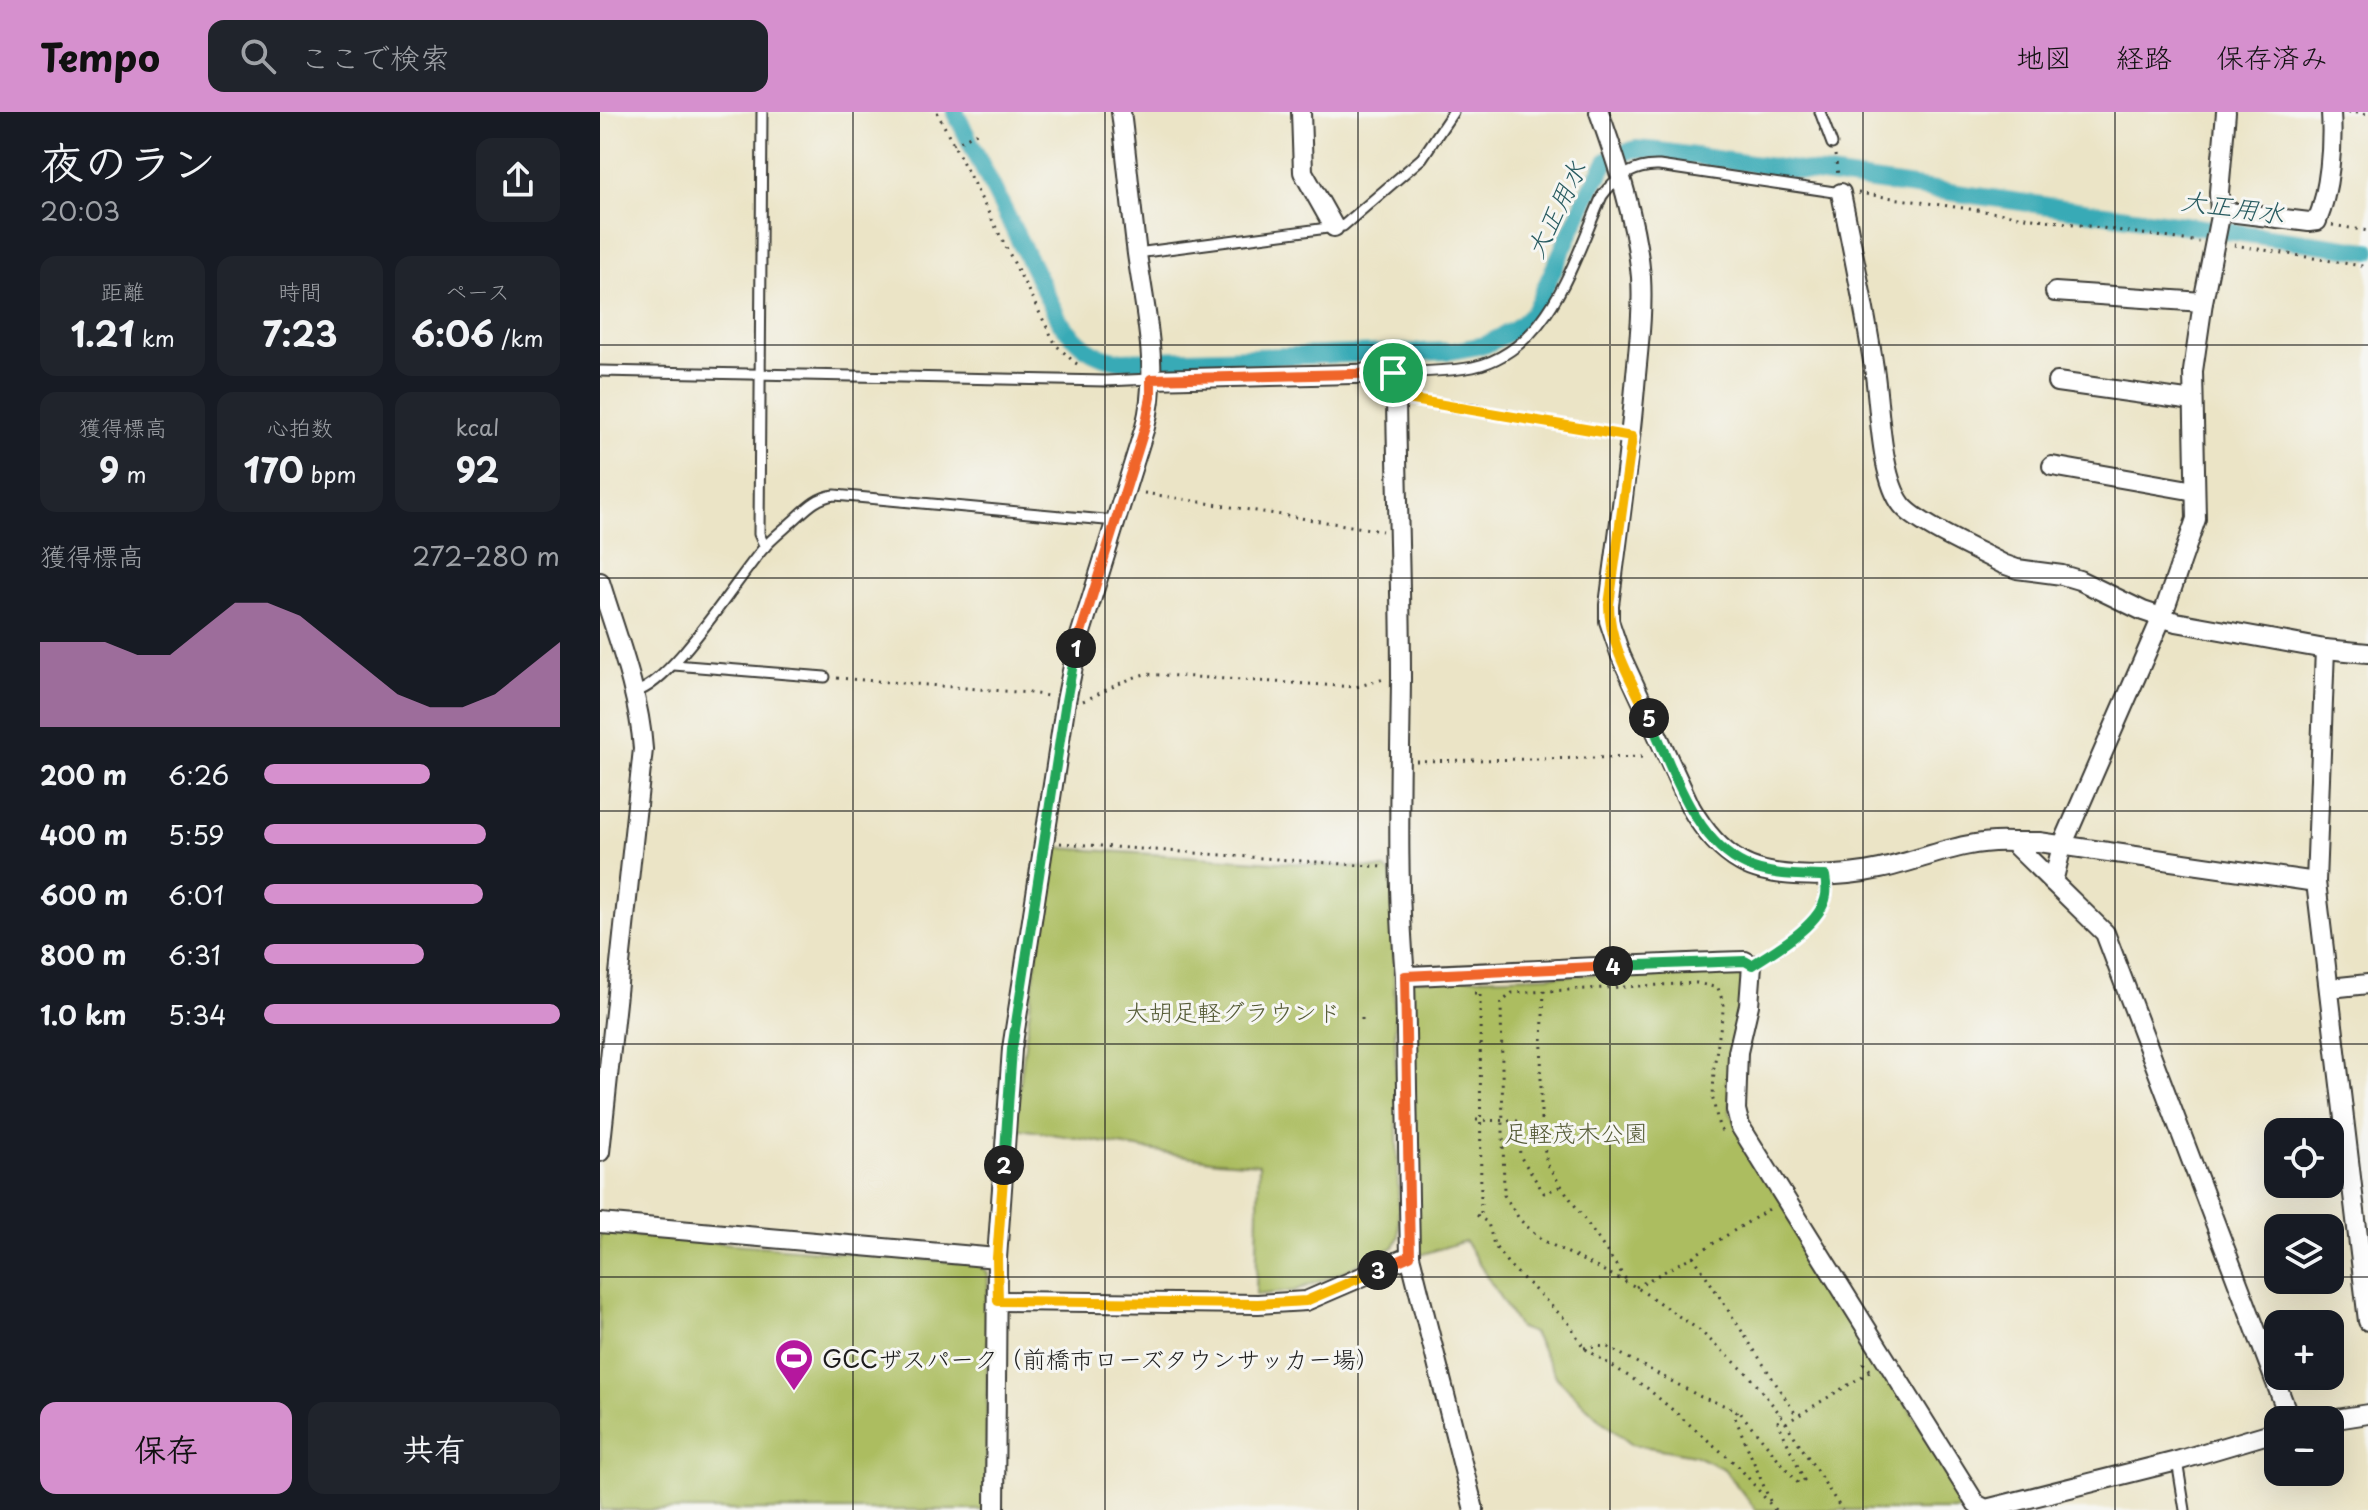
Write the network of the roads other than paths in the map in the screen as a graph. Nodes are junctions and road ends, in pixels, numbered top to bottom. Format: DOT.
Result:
graph roads {
  1 [pos="762,112"];
  2 [pos="1121,112"];
  3 [pos="1301,112"];
  4 [pos="1453,112"];
  5 [pos="1599,112"];
  6 [pos="1820,112"];
  7 [pos="2226,112"];
  8 [pos="2331,112"];
  9 [pos="1832,144"];
  10 [pos="1620,174"];
  11 [pos="1840,189"];
  12 [pos="2220,214"];
  13 [pos="1334,227"];
  14 [pos="1137,253"];
  15 [pos="2055,292"];
  16 [pos="2203,302"];
  17 [pos="600,371"];
  18 [pos="1393,373"];
  19 [pos="760,375"];
  20 [pos="1151,376"];
  21 [pos="2057,382"];
  22 [pos="1396,397"];
  23 [pos="2193,401"];
  24 [pos="1632,437"];
  25 [pos="2052,466"];
  26 [pos="2195,491"];
  27 [pos="1116,521"];
  28 [pos="765,547"];
  29 [pos="600,582"];
  30 [pos="2162,617"];
  31 [pos="2325,649"];
  32 [pos="2368,653"];
  33 [pos="674,665"];
  34 [pos="825,677"];
  35 [pos="635,692"];
  36 [pos="2012,842"];
  37 [pos="2062,846"];
  38 [pos="1825,876"];
  39 [pos="2053,882"];
  40 [pos="2316,882"];
  41 [pos="1752,965"];
  42 [pos="1405,976"];
  43 [pos="2368,984"];
  44 [pos="2330,988"];
  45 [pos="600,1152"];
  46 [pos="600,1223"];
  47 [pos="1410,1256"];
  48 [pos="997,1258"];
  49 [pos="998,1301"];
  50 [pos="2368,1321"];
  51 [pos="2285,1406"];
  52 [pos="2368,1414"];
  53 [pos="2344,1418"];
  54 [pos="2264,1435"];
  55 [pos="2177,1461"];
  56 [pos="995,1510"];
  57 [pos="1474,1510"];
  58 [pos="1986,1510"];
  59 [pos="2185,1510"];
  1 -- 19 [label="lane"];
  2 -- 14 [label="street"];
  3 -- 13 [label="street"];
  4 -- 13 [label="lane"];
  5 -- 10 [label="street"];
  6 -- 9 [label="lane"];
  7 -- 12 [label="street"];
  8 -- 12 [label="street"];
  10 -- 11 [label="lane"];
  10 -- 18 [label="lane"];
  10 -- 24 [label="street"];
  11 -- 30 [label="street"];
  12 -- 16 [label="street"];
  13 -- 14 [label="lane"];
  14 -- 20 [label="street"];
  15 -- 16 [label="street"];
  16 -- 23 [label="street"];
  17 -- 19 [label="lane"];
  18 -- 20 [label="street"];
  18 -- 22 [label="street"];
  19 -- 20 [label="lane"];
  19 -- 28 [label="lane"];
  20 -- 27 [label="street"];
  21 -- 23 [label="street"];
  22 -- 24 [label="lane"];
  22 -- 42 [label="street"];
  23 -- 26 [label="street"];
  24 -- 38 [label="street"];
  25 -- 26 [label="street"];
  26 -- 30 [label="street"];
  27 -- 28 [label="lane"];
  27 -- 48 [label="street"];
  28 -- 33 [label="lane"];
  29 -- 35 [label="street"];
  30 -- 31 [label="street"];
  30 -- 37 [label="street"];
  31 -- 32 [label="street"];
  31 -- 40 [label="street"];
  33 -- 34 [label="lane"];
  33 -- 35 [label="lane"];
  35 -- 45 [label="street"];
  36 -- 37 [label="street"];
  36 -- 38 [label="street"];
  36 -- 39 [label="street"];
  37 -- 39 [label="street"];
  37 -- 40 [label="street"];
  38 -- 41 [label="lane"];
  39 -- 51 [label="street"];
  40 -- 44 [label="street"];
  41 -- 42 [label="street"];
  41 -- 58 [label="street"];
  42 -- 47 [label="street"];
  43 -- 44 [label="street"];
  44 -- 50 [label="street"];
  46 -- 48 [label="street"];
  47 -- 49 [label="street"];
  47 -- 57 [label="street"];
  48 -- 49 [label="street"];
  49 -- 56 [label="street"];
  52 -- 53 [label="street"];
  54 -- 55 [label="street"];
  55 -- 58 [label="street"];
  55 -- 59 [label="lane"];
}
